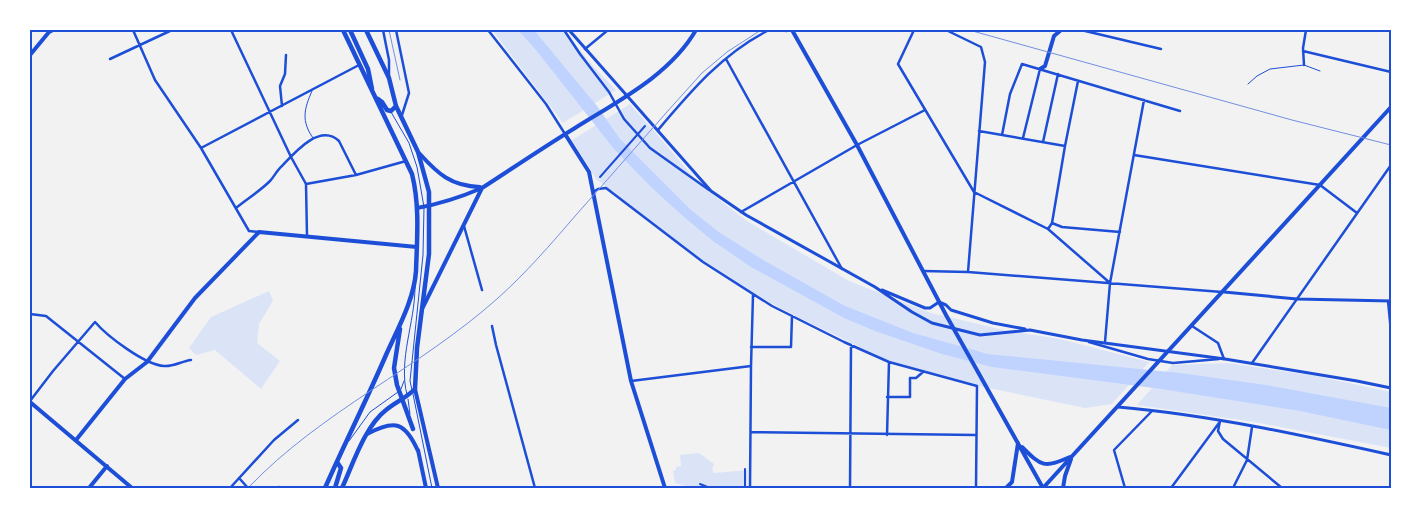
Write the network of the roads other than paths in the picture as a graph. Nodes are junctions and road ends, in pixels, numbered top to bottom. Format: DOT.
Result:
graph roads {
  1 [pos="133,30"];
  2 [pos="172,30"];
  3 [pos="231,30"];
  4 [pos="343,30"];
  5 [pos="350,30"];
  6 [pos="366,30"];
  7 [pos="383,30"];
  8 [pos="396,30"];
  9 [pos="488,30"];
  10 [pos="564,30"];
  11 [pos="569,30"];
  12 [pos="608,30"];
  13 [pos="696,30"];
  14 [pos="770,30"];
  15 [pos="789,30"];
  16 [pos="914,30"];
  17 [pos="946,30"];
  18 [pos="1061,30"];
  19 [pos="1081,30"];
  20 [pos="1306,30"];
  21 [pos="50,31"];
  22 [pos="140,45"];
  23 [pos="585,49"];
  24 [pos="1161,49"];
  25 [pos="1303,51"];
  26 [pos="30,55"];
  27 [pos="286,55"];
  28 [pos="726,58"];
  29 [pos="110,59"];
  30 [pos="360,64"];
  31 [pos="1304,65"];
  32 [pos="1040,69"];
  33 [pos="1320,70"];
  34 [pos="1391,72"];
  35 [pos="1058,74"];
  36 [pos="389,78"];
  37 [pos="1078,80"];
  38 [pos="1248,84"];
  39 [pos="372,89"];
  40 [pos="312,90"];
  41 [pos="377,98"];
  42 [pos="1144,100"];
  43 [pos="282,106"];
  44 [pos="396,106"];
  45 [pos="1391,107"];
  46 [pos="925,110"];
  47 [pos="391,111"];
  48 [pos="1180,111"];
  49 [pos="270,112"];
  50 [pos="402,117"];
  51 [pos="645,126"];
  52 [pos="658,130"];
  53 [pos="979,130"];
  54 [pos="565,134"];
  55 [pos="1002,135"];
  56 [pos="313,138"];
  57 [pos="1023,138"];
  58 [pos="1043,142"];
  59 [pos="857,145"];
  60 [pos="1065,146"];
  61 [pos="201,148"];
  62 [pos="418,152"];
  63 [pos="1134,155"];
  64 [pos="290,157"];
  65 [pos="407,161"];
  66 [pos="1391,165"];
  67 [pos="356,175"];
  68 [pos="600,177"];
  69 [pos="794,182"];
  70 [pos="306,184"];
  71 [pos="1320,185"];
  72 [pos="482,188"];
  73 [pos="711,191"];
  74 [pos="594,192"];
  75 [pos="974,192"];
  76 [pos="427,207"];
  77 [pos="236,208"];
  78 [pos="417,208"];
  79 [pos="741,212"];
  80 [pos="1357,213"];
  81 [pos="1052,223"];
  82 [pos="464,224"];
  83 [pos="1048,229"];
  84 [pos="259,232"];
  85 [pos="1120,232"];
  86 [pos="307,237"];
  87 [pos="417,247"];
  88 [pos="842,270"];
  89 [pos="923,271"];
  90 [pos="968,272"];
  91 [pos="416,279"];
  92 [pos="1110,283"];
  93 [pos="875,287"];
  94 [pos="482,290"];
  95 [pos="1224,292"];
  96 [pos="753,294"];
  97 [pos="1297,298"];
  98 [pos="1390,301"];
  99 [pos="939,302"];
  100 [pos="423,307"];
  101 [pos="30,314"];
  102 [pos="792,316"];
  103 [pos="401,322"];
  104 [pos="492,326"];
  105 [pos="1192,326"];
  106 [pos="1030,330"];
  107 [pos="1391,332"];
  108 [pos="1082,340"];
  109 [pos="79,342"];
  110 [pos="1105,342"];
  111 [pos="851,345"];
  112 [pos="751,346"];
  113 [pos="1224,359"];
  114 [pos="191,360"];
  115 [pos="147,362"];
  116 [pos="889,362"];
  117 [pos="1252,363"];
  118 [pos="751,366"];
  119 [pos="923,372"];
  120 [pos="125,379"];
  121 [pos="404,381"];
  122 [pos="631,381"];
  123 [pos="1391,388"];
  124 [pos="414,391"];
  125 [pos="399,392"];
  126 [pos="407,397"];
  127 [pos="888,397"];
  128 [pos="402,400"];
  129 [pos="30,402"];
  130 [pos="1118,407"];
  131 [pos="1153,410"];
  132 [pos="298,420"];
  133 [pos="1220,421"];
  134 [pos="1252,427"];
  135 [pos="413,428"];
  136 [pos="751,432"];
  137 [pos="367,434"];
  138 [pos="851,434"];
  139 [pos="887,434"];
  140 [pos="976,434"];
  141 [pos="76,440"];
  142 [pos="1018,443"];
  143 [pos="344,446"];
  144 [pos="418,450"];
  145 [pos="1391,455"];
  146 [pos="1072,456"];
  147 [pos="1248,460"];
  148 [pos="337,462"];
  149 [pos="107,466"];
  150 [pos="745,469"];
  151 [pos="239,478"];
  152 [pos="700,484"];
  153 [pos="89,488"];
  154 [pos="132,488"];
  155 [pos="230,488"];
  156 [pos="248,488"];
  157 [pos="325,488"];
  158 [pos="335,488"];
  159 [pos="342,488"];
  160 [pos="426,488"];
  161 [pos="432,488"];
  162 [pos="438,488"];
  163 [pos="535,488"];
  164 [pos="665,488"];
  165 [pos="710,488"];
  166 [pos="745,488"];
  167 [pos="750,488"];
  168 [pos="850,488"];
  169 [pos="976,488"];
  170 [pos="1006,488"];
  171 [pos="1043,488"];
  172 [pos="1063,488"];
  173 [pos="1125,488"];
  174 [pos="1171,488"];
  175 [pos="1233,488"];
  176 [pos="1282,488"];
  1 -- 22 [label="street"];
  2 -- 22 [label="street"];
  3 -- 49 [label="street"];
  4 -- 30 [label="main road"];
  5 -- 39 [label="main road"];
  6 -- 36 [label="main road"];
  7 -- 36 [label="street"];
  8 -- 50 [label="street"];
  9 -- 54 [label="street"];
  10 -- 73 [label="street"];
  11 -- 23 [label="street"];
  12 -- 23 [label="street"];
  13 -- 54 [label="main road"];
  14 -- 28 [label="street"];
  15 -- 59 [label="main road"];
  16 -- 46 [label="street"];
  17 -- 53 [label="street"];
  18 -- 32 [label="main road"];
  19 -- 24 [label="street"];
  20 -- 25 [label="street"];
  21 -- 26 [label="main road"];
  22 -- 29 [label="street"];
  22 -- 61 [label="street"];
  23 -- 52 [label="street"];
  25 -- 31 [label="street"];
  25 -- 34 [label="street"];
  27 -- 43 [label="street"];
  28 -- 52 [label="street"];
  28 -- 69 [label="street"];
  30 -- 39 [label="main road"];
  30 -- 40 [label="street"];
  31 -- 33 [label="lane"];
  31 -- 38 [label="lane"];
  32 -- 35 [label="street"];
  32 -- 55 [label="street"];
  32 -- 57 [label="street"];
  35 -- 37 [label="street"];
  35 -- 58 [label="street"];
  36 -- 44 [label="main road"];
  37 -- 42 [label="street"];
  37 -- 60 [label="street"];
  39 -- 41 [label="main road"];
  40 -- 43 [label="street"];
  40 -- 56 [label="lane"];
  41 -- 47 [label="main road"];
  41 -- 65 [label="main road"];
  42 -- 48 [label="street"];
  42 -- 63 [label="street"];
  43 -- 49 [label="street"];
  44 -- 47 [label="main road"];
  44 -- 50 [label="main road"];
  45 -- 71 [label="main road"];
  46 -- 59 [label="street"];
  46 -- 75 [label="street"];
  47 -- 76 [label="lane"];
  49 -- 61 [label="street"];
  49 -- 64 [label="street"];
  50 -- 62 [label="main road"];
  51 -- 68 [label="street"];
  52 -- 73 [label="street"];
  53 -- 55 [label="street"];
  53 -- 75 [label="street"];
  54 -- 72 [label="main road"];
  54 -- 74 [label="main road"];
  55 -- 57 [label="street"];
  56 -- 64 [label="street"];
  56 -- 67 [label="street"];
  57 -- 58 [label="street"];
  58 -- 60 [label="street"];
  59 -- 69 [label="street"];
  59 -- 89 [label="main road"];
  60 -- 81 [label="street"];
  61 -- 77 [label="street"];
  62 -- 72 [label="main road"];
  62 -- 76 [label="main road"];
  63 -- 71 [label="street"];
  63 -- 85 [label="street"];
  64 -- 70 [label="street"];
  64 -- 77 [label="street"];
  65 -- 67 [label="street"];
  65 -- 78 [label="main road"];
  66 -- 80 [label="street"];
  67 -- 70 [label="street"];
  69 -- 79 [label="street"];
  69 -- 88 [label="street"];
  70 -- 86 [label="street"];
  71 -- 80 [label="street"];
  71 -- 95 [label="main road"];
  72 -- 76 [label="main road"];
  72 -- 82 [label="main road"];
  73 -- 79 [label="street"];
  74 -- 96 [label="street"];
  74 -- 122 [label="main road"];
  75 -- 83 [label="street"];
  75 -- 90 [label="street"];
  76 -- 78 [label="main road"];
  76 -- 100 [label="main road"];
  76 -- 124 [label="lane"];
  77 -- 84 [label="street"];
  78 -- 87 [label="main road"];
  79 -- 88 [label="street"];
  80 -- 97 [label="street"];
  81 -- 83 [label="street"];
  81 -- 85 [label="street"];
  82 -- 94 [label="street"];
  82 -- 100 [label="main road"];
  83 -- 92 [label="street"];
  84 -- 86 [label="main road"];
  84 -- 115 [label="main road"];
  85 -- 92 [label="street"];
  86 -- 87 [label="main road"];
  87 -- 91 [label="main road"];
  88 -- 93 [label="street"];
  89 -- 90 [label="street"];
  89 -- 99 [label="main road"];
  90 -- 92 [label="street"];
  91 -- 103 [label="main road"];
  91 -- 121 [label="lane"];
  92 -- 95 [label="street"];
  92 -- 110 [label="street"];
  93 -- 99 [label="street"];
  93 -- 106 [label="street"];
  95 -- 97 [label="street"];
  95 -- 105 [label="main road"];
  96 -- 102 [label="street"];
  96 -- 112 [label="street"];
  97 -- 98 [label="street"];
  97 -- 117 [label="street"];
  98 -- 107 [label="street"];
  99 -- 106 [label="street"];
  99 -- 142 [label="main road"];
  100 -- 124 [label="main road"];
  101 -- 109 [label="street"];
  102 -- 111 [label="street"];
  102 -- 112 [label="street"];
  103 -- 125 [label="main road"];
  103 -- 143 [label="main road"];
  104 -- 163 [label="street"];
  105 -- 113 [label="street"];
  105 -- 130 [label="main road"];
  106 -- 108 [label="street"];
  108 -- 110 [label="street"];
  108 -- 113 [label="street"];
  109 -- 115 [label="street"];
  109 -- 120 [label="street"];
  109 -- 129 [label="street"];
  110 -- 113 [label="street"];
  111 -- 116 [label="street"];
  111 -- 138 [label="street"];
  112 -- 118 [label="street"];
  113 -- 117 [label="street"];
  114 -- 115 [label="street"];
  115 -- 120 [label="main road"];
  116 -- 119 [label="street"];
  116 -- 127 [label="street"];
  117 -- 123 [label="street"];
  118 -- 122 [label="street"];
  118 -- 136 [label="street"];
  119 -- 127 [label="street"];
  119 -- 140 [label="street"];
  120 -- 141 [label="main road"];
  121 -- 125 [label="lane"];
  121 -- 126 [label="lane"];
  122 -- 164 [label="main road"];
  124 -- 126 [label="main road"];
  124 -- 161 [label="lane"];
  124 -- 162 [label="main road"];
  125 -- 128 [label="main road"];
  125 -- 143 [label="lane"];
  126 -- 128 [label="main road"];
  126 -- 135 [label="lane"];
  127 -- 139 [label="street"];
  128 -- 135 [label="main road"];
  128 -- 137 [label="main road"];
  129 -- 141 [label="main road"];
  130 -- 131 [label="street"];
  130 -- 146 [label="main road"];
  131 -- 133 [label="street"];
  131 -- 173 [label="street"];
  132 -- 151 [label="street"];
  133 -- 134 [label="street"];
  133 -- 147 [label="street"];
  133 -- 174 [label="street"];
  134 -- 145 [label="street"];
  134 -- 147 [label="street"];
  135 -- 144 [label="main road"];
  136 -- 138 [label="street"];
  136 -- 167 [label="street"];
  137 -- 144 [label="main road"];
  137 -- 159 [label="main road"];
  138 -- 139 [label="street"];
  138 -- 168 [label="street"];
  139 -- 140 [label="street"];
  140 -- 169 [label="street"];
  141 -- 149 [label="main road"];
  142 -- 146 [label="main road"];
  142 -- 170 [label="main road"];
  142 -- 171 [label="main road"];
  143 -- 148 [label="main road"];
  144 -- 160 [label="main road"];
  146 -- 171 [label="main road"];
  146 -- 172 [label="main road"];
  147 -- 175 [label="street"];
  147 -- 176 [label="street"];
  148 -- 157 [label="main road"];
  148 -- 158 [label="main road"];
  149 -- 153 [label="main road"];
  149 -- 154 [label="main road"];
  150 -- 166 [label="street"];
  151 -- 155 [label="street"];
  151 -- 156 [label="street"];
  152 -- 165 [label="street"];
}
